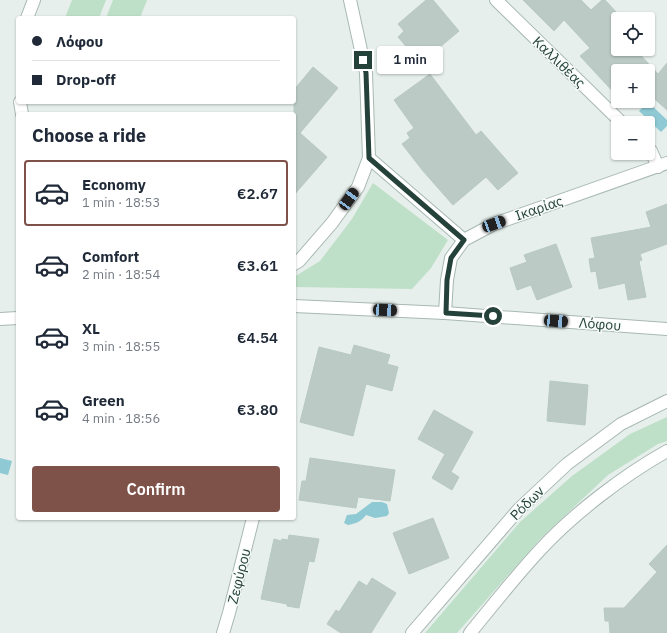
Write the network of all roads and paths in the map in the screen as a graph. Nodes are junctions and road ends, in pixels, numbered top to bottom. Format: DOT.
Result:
graph roads {
  1 [pos="34,0"];
  2 [pos="350,0"];
  3 [pos="496,0"];
  4 [pos="29,16"];
  5 [pos="615,116"];
  6 [pos="655,156"];
  7 [pos="369,158"];
  8 [pos="662,165"];
  9 [pos="464,240"];
  10 [pos="296,263"];
  11 [pos="296,306"];
  12 [pos="446,313"];
  13 [pos="16,318"];
  14 [pos="0,319"];
  15 [pos="667,329"];
  16 [pos="667,401"];
  17 [pos="667,451"];
  18 [pos="252,520"];
  19 [pos="223,633"];
  20 [pos="412,633"];
  21 [pos="470,633"];
  1 -- 4 [label="street"];
  2 -- 7 [label="street"];
  3 -- 5 [label="street, Καλλιθέας"];
  6 -- 8 [label="street"];
  7 -- 9 [label="street"];
  7 -- 10 [label="street"];
  8 -- 9 [label="street, Ικαρίας"];
  9 -- 12 [label="street, Ικαρίας"];
  11 -- 12 [label="street, Λόφου"];
  12 -- 15 [label="street, Λόφου"];
  13 -- 14 [label="street"];
  16 -- 20 [label="street, Ρόδων"];
  17 -- 21 [label="street"];
  18 -- 19 [label="street, Ζεφύρου"];
}
